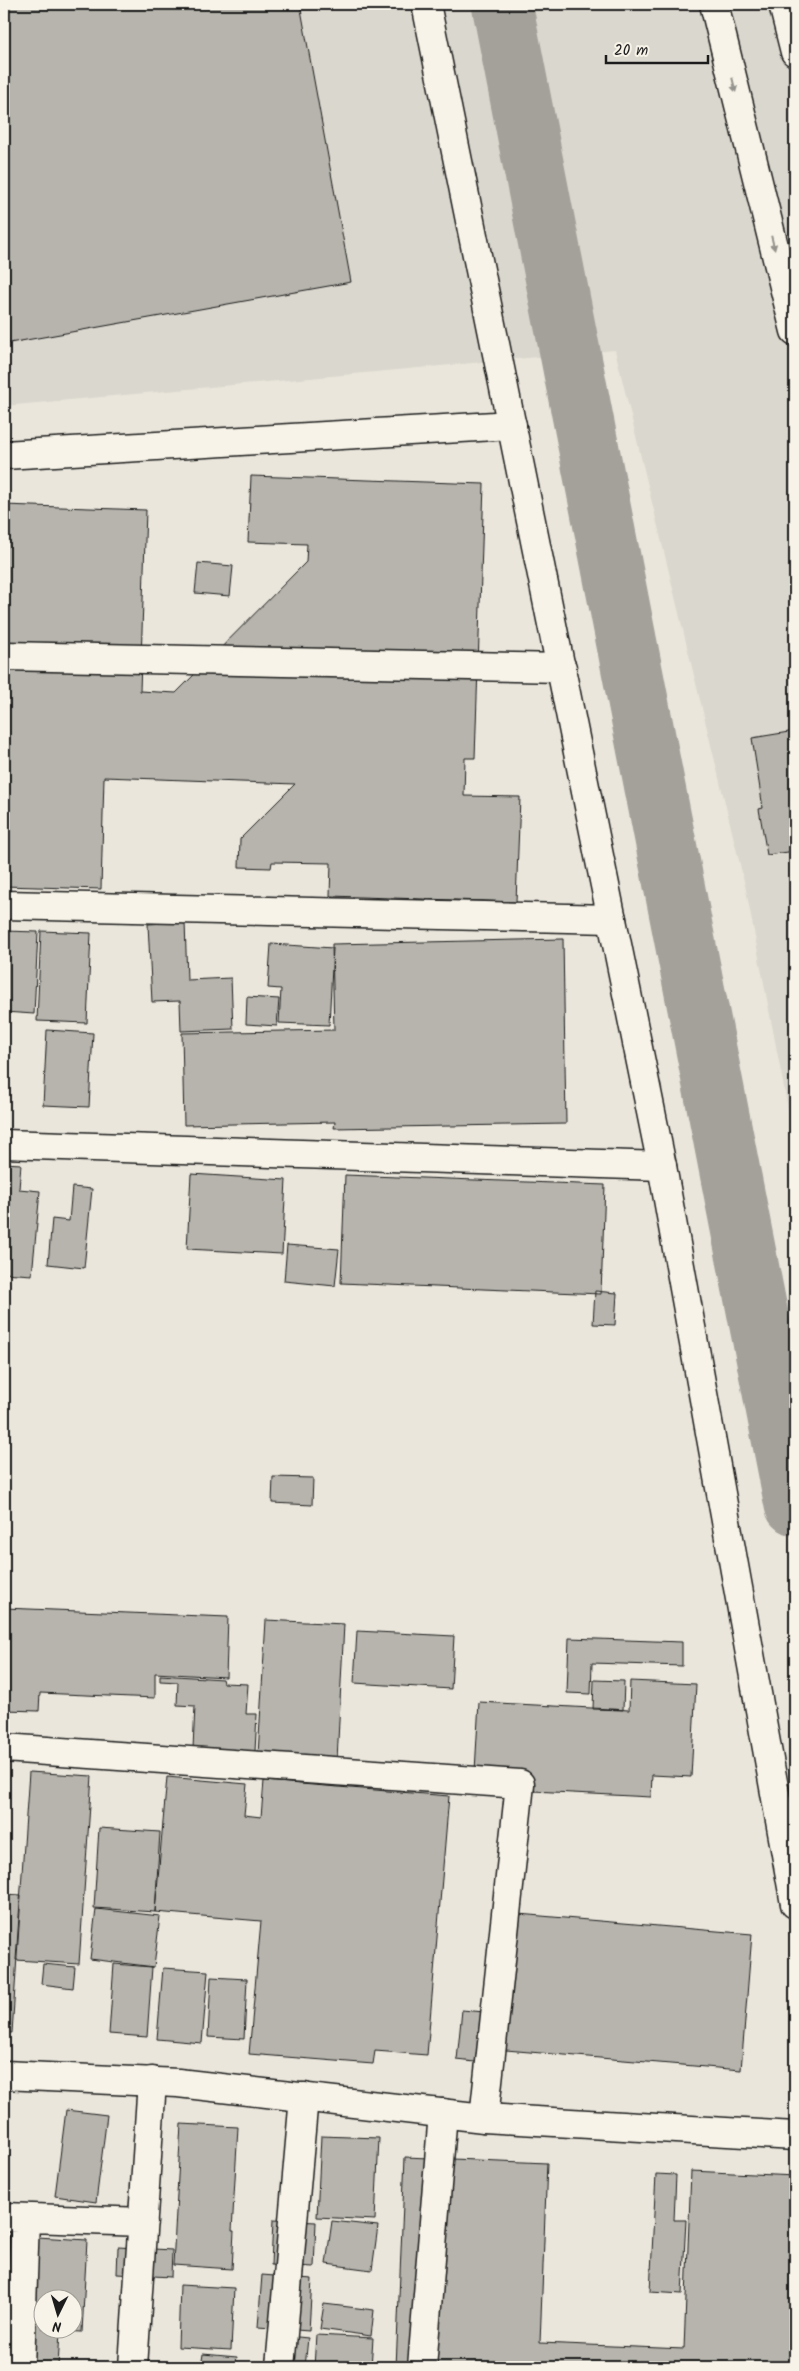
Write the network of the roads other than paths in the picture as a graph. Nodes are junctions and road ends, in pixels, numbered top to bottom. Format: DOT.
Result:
graph roads {
  1 [pos="426,4"];
  2 [pos="714,4"];
  3 [pos="784,4"];
  4 [pos="795,48"];
  5 [pos="795,331"];
  6 [pos="512,425"];
  7 [pos="4,456"];
  8 [pos="4,656"];
  9 [pos="562,668"];
  10 [pos="4,905"];
  11 [pos="612,919"];
  12 [pos="4,1144"];
  13 [pos="662,1166"];
  14 [pos="4,1748"];
  15 [pos="795,1904"];
  16 [pos="4,2075"];
  17 [pos="152,2081"];
  18 [pos="304,2097"];
  19 [pos="443,2113"];
  20 [pos="484,2118"];
  21 [pos="795,2136"];
  22 [pos="14,2218"];
  23 [pos="142,2222"];
  24 [pos="20,2367"];
  25 [pos="133,2367"];
  26 [pos="280,2367"];
  27 [pos="422,2367"];
  1 -- 6 [label="street"];
  2 -- 5 [label="street, one-way"];
  3 -- 4 [label="street"];
  6 -- 7 [label="street"];
  6 -- 9 [label="street"];
  8 -- 9 [label="street"];
  9 -- 11 [label="street"];
  10 -- 11 [label="street"];
  11 -- 13 [label="street"];
  12 -- 13 [label="street"];
  13 -- 15 [label="street"];
  14 -- 20 [label="street"];
  16 -- 17 [label="street"];
  17 -- 18 [label="street"];
  17 -- 23 [label="street"];
  18 -- 19 [label="street"];
  18 -- 26 [label="street"];
  19 -- 20 [label="street"];
  19 -- 27 [label="street"];
  20 -- 21 [label="street"];
  22 -- 23 [label="street"];
  22 -- 24 [label="street"];
  23 -- 25 [label="street"];
}
